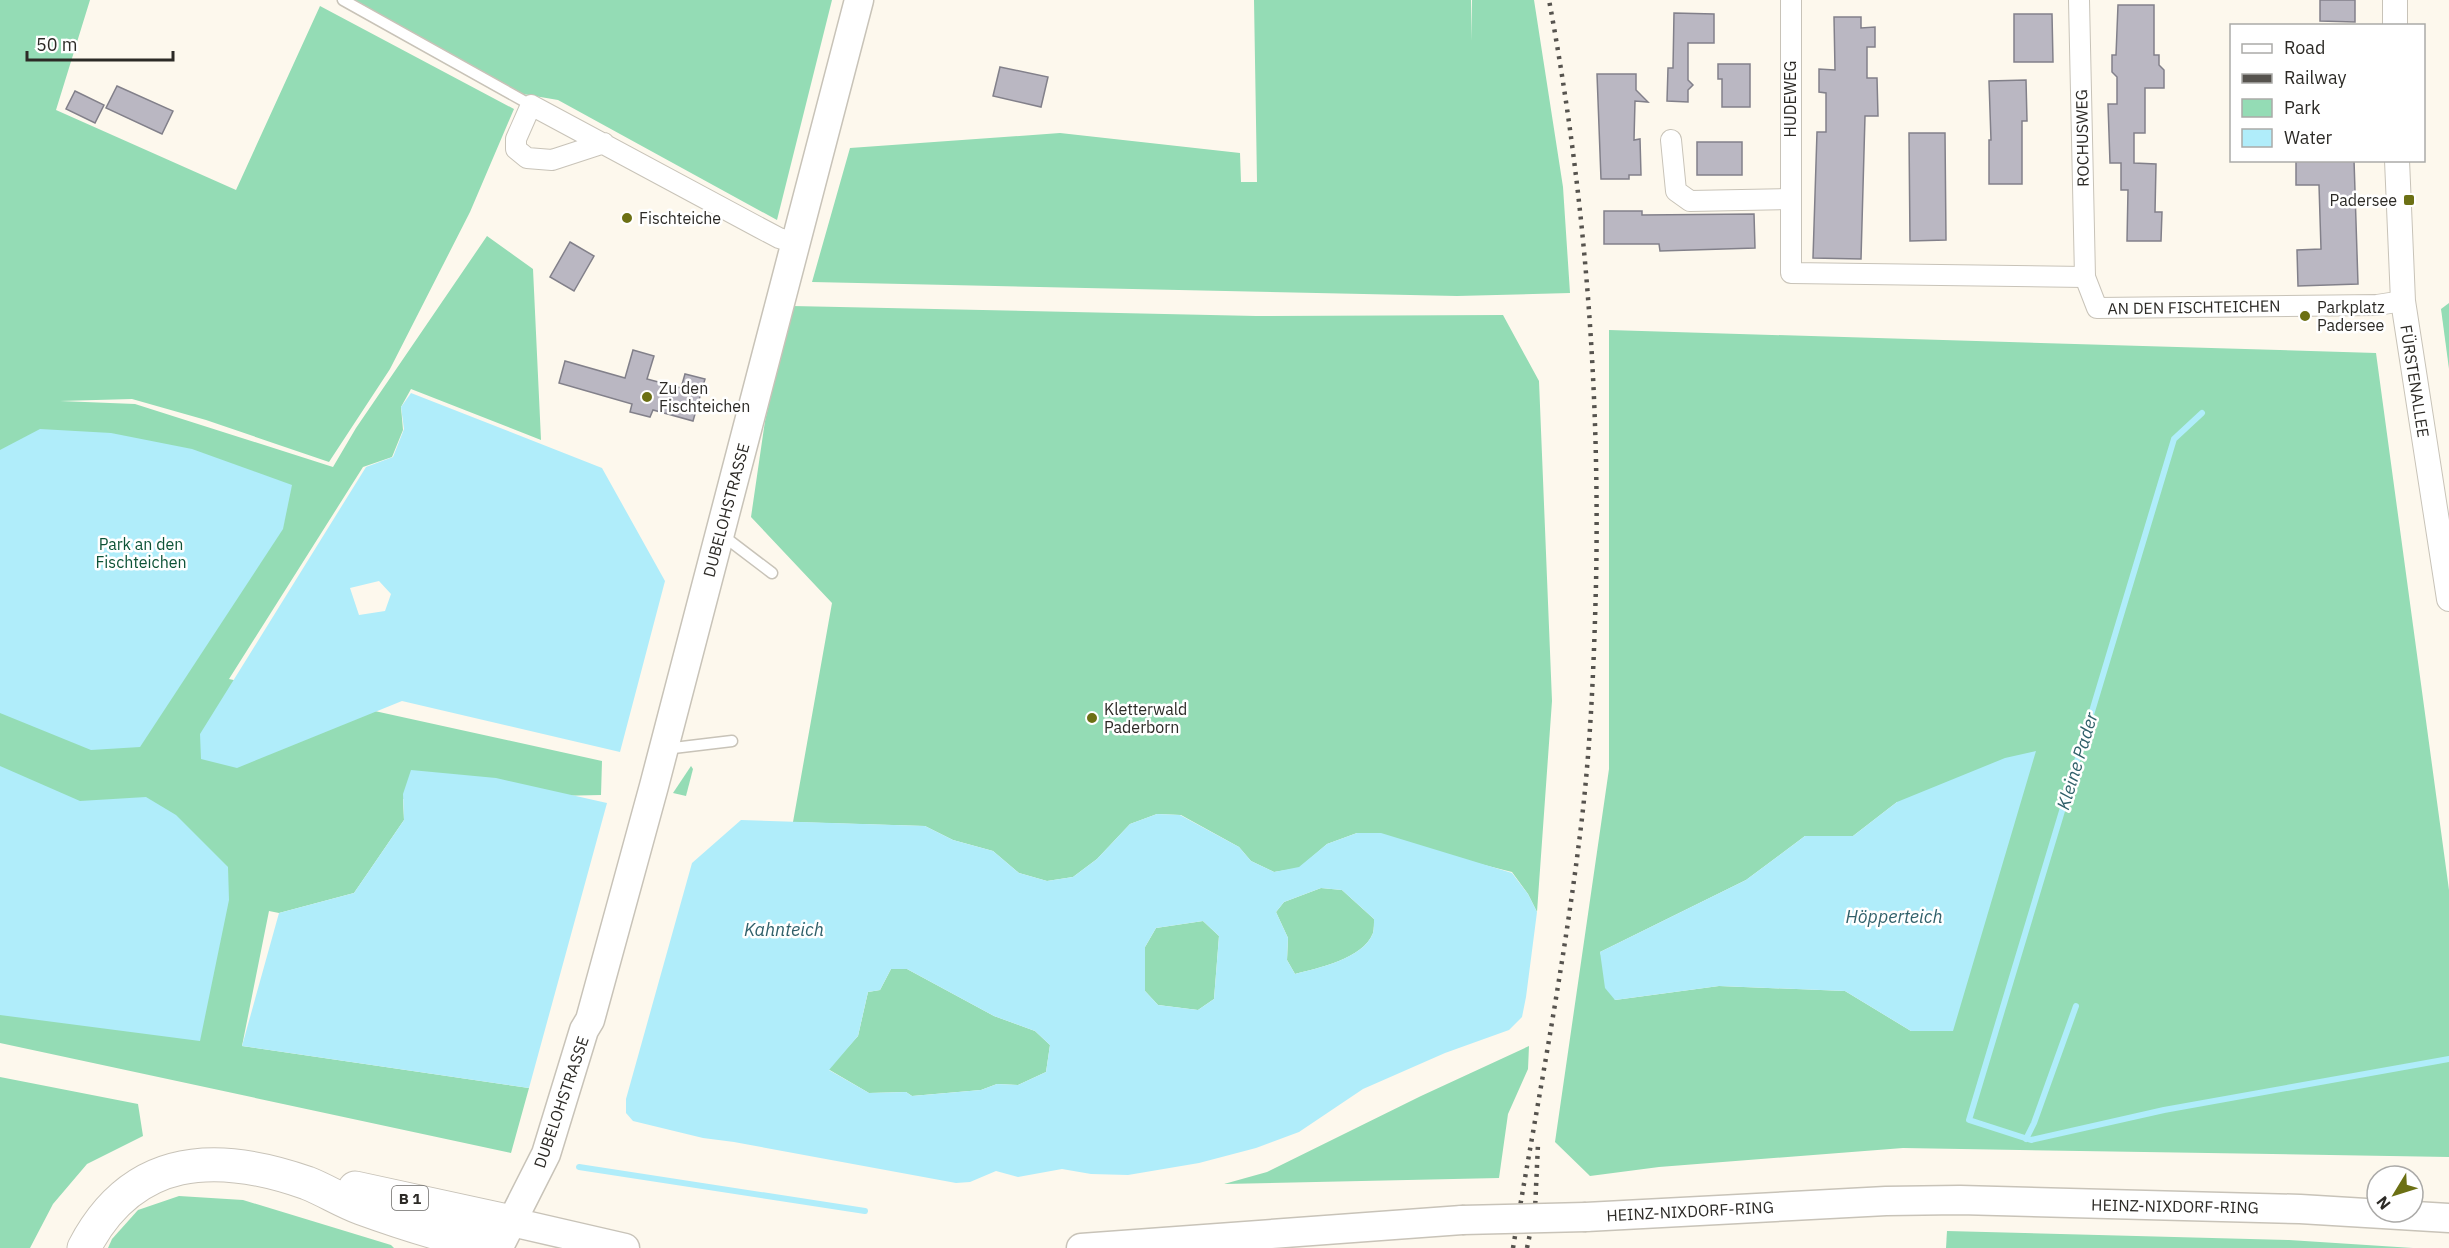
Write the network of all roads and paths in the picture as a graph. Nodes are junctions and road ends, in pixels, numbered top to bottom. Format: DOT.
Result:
graph roads {
  1 [pos="343,0"];
  2 [pos="859,0"];
  3 [pos="1791,0"];
  4 [pos="2079,0"];
  5 [pos="2395,0"];
  6 [pos="2395,24"];
  7 [pos="531,105"];
  8 [pos="1671,140"];
  9 [pos="604,143"];
  10 [pos="2397,162"];
  11 [pos="1790,199"];
  12 [pos="795,243"];
  13 [pos="2085,276"];
  14 [pos="2403,301"];
  15 [pos="719,532"];
  16 [pos="2444,534"];
  17 [pos="772,573"];
  18 [pos="2449,599"];
  19 [pos="732,741"];
  20 [pos="662,750"];
  21 [pos="2449,1201"];
  22 [pos="2425,1202"];
  23 [pos="2365,1205"];
  24 [pos="2300,1209"];
  25 [pos="2449,1218"];
  26 [pos="511,1238"];
  27 [pos="84,1248"];
  28 [pos="626,1248"];
  29 [pos="1081,1248"];
  1 -- 7 [label="lane"];
  2 -- 12 [label="main road, DUBELOHSTRASSE"];
  3 -- 11 [label="street, HUDEWEG"];
  4 -- 13 [label="street, ROCHUSWEG"];
  5 -- 6 [label="street"];
  7 -- 9 [label="street"];
  7 -- 9 [label="street"];
  8 -- 11 [label="street"];
  9 -- 12 [label="street"];
  10 -- 14 [label="street, FÜRSTENALLEE"];
  11 -- 13 [label="street, HUDEWEG"];
  12 -- 15 [label="main road, DUBELOHSTRASSE"];
  13 -- 14 [label="street, AN DEN FISCHTEICHEN"];
  14 -- 16 [label="street, FÜRSTENALLEE"];
  15 -- 17 [label="lane"];
  15 -- 20 [label="main road, DUBELOHSTRASSE"];
  16 -- 18 [label="street, FÜRSTENALLEE"];
  19 -- 20 [label="lane"];
  20 -- 26 [label="main road, DUBELOHSTRASSE"];
  21 -- 22 [label="main road"];
  23 -- 24 [label="main road, HEINZ-NIXDORF-RING"];
  24 -- 25 [label="main road, HEINZ-NIXDORF-RING"];
  24 -- 29 [label="main road, HEINZ-NIXDORF-RING, bridge"];
  26 -- 27 [label="highway, B 1"];
  26 -- 28 [label="main road"];
}
